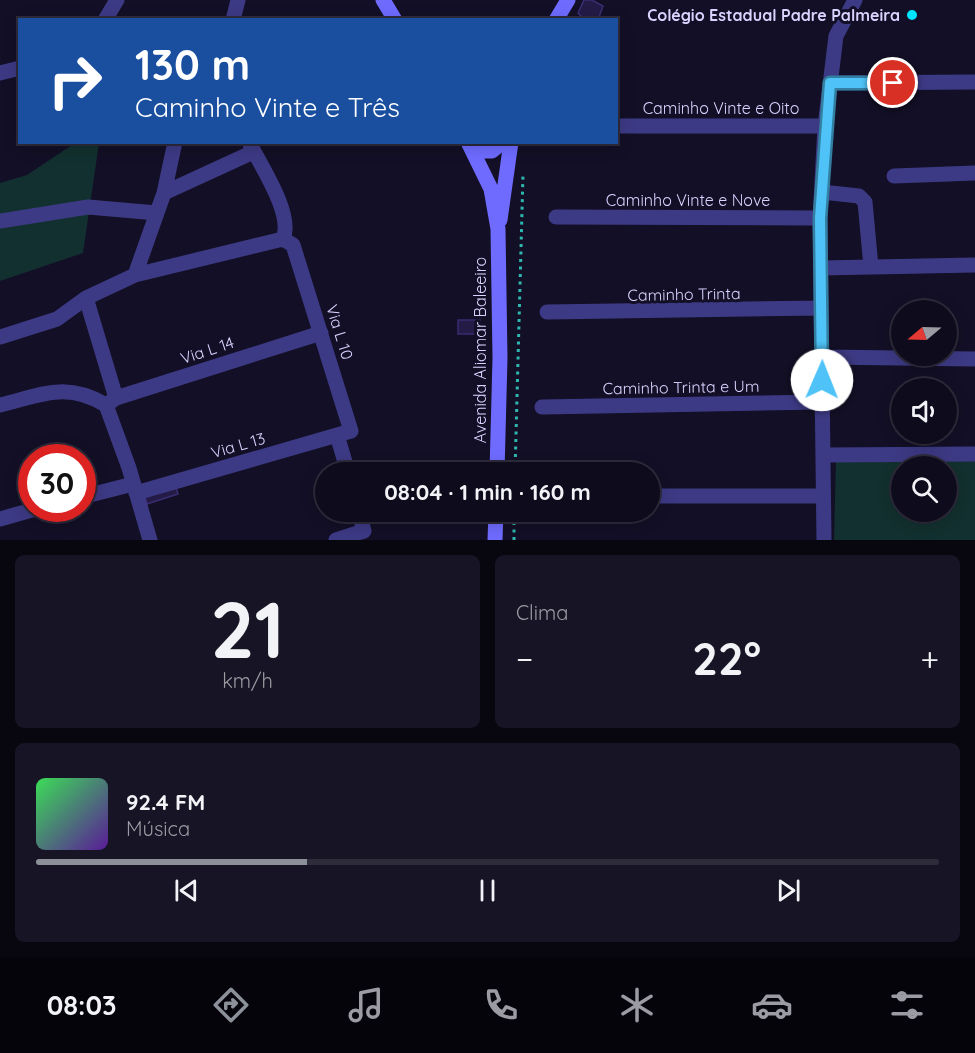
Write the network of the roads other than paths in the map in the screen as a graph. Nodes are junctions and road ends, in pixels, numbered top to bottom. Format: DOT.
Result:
graph roads {
  1 [pos="117,0"];
  2 [pos="238,0"];
  3 [pos="383,0"];
  4 [pos="568,0"];
  5 [pos="855,0"];
  6 [pos="106,18"];
  7 [pos="234,18"];
  8 [pos="393,18"];
  9 [pos="557,18"];
  10 [pos="18,68"];
  11 [pos="0,73"];
  12 [pos="975,82"];
  13 [pos="830,83"];
  14 [pos="618,126"];
  15 [pos="825,126"];
  16 [pos="175,144"];
  17 [pos="501,144"];
  18 [pos="511,144"];
  19 [pos="251,147"];
  20 [pos="470,147"];
  21 [pos="975,173"];
  22 [pos="894,176"];
  23 [pos="822,192"];
  24 [pos="164,193"];
  25 [pos="157,213"];
  26 [pos="556,217"];
  27 [pos="820,218"];
  28 [pos="0,221"];
  29 [pos="498,228"];
  30 [pos="288,242"];
  31 [pos="975,265"];
  32 [pos="871,267"];
  33 [pos="821,268"];
  34 [pos="135,275"];
  35 [pos="86,298"];
  36 [pos="821,308"];
  37 [pos="547,312"];
  38 [pos="321,333"];
  39 [pos="0,337"];
  40 [pos="823,357"];
  41 [pos="975,359"];
  42 [pos="111,402"];
  43 [pos="821,402"];
  44 [pos="0,405"];
  45 [pos="542,407"];
  46 [pos="344,433"];
  47 [pos="975,454"];
  48 [pos="824,455"];
  49 [pos="347,462"];
  50 [pos="497,462"];
  51 [pos="134,489"];
  52 [pos="96,495"];
  53 [pos="660,496"];
  54 [pos="822,496"];
  55 [pos="18,514"];
  56 [pos="0,519"];
  57 [pos="361,522"];
  58 [pos="496,522"];
  59 [pos="150,540"];
  60 [pos="336,540"];
  61 [pos="495,540"];
  62 [pos="824,540"];
  1 -- 6 [label="street"];
  2 -- 7 [label="street"];
  3 -- 8 [label="main road"];
  4 -- 9 [label="main road"];
  5 -- 13 [label="street"];
  10 -- 11 [label="street"];
  12 -- 13 [label="street"];
  13 -- 15 [label="street"];
  14 -- 15 [label="street, Caminho Vinte e Oito"];
  15 -- 23 [label="street"];
  16 -- 24 [label="street"];
  17 -- 20 [label="main road"];
  18 -- 29 [label="main road, Avenida Aliomar Baleeiro"];
  19 -- 24 [label="street"];
  19 -- 30 [label="street, Via L 10"];
  20 -- 29 [label="main road, Avenida Aliomar Baleeiro"];
  21 -- 22 [label="street"];
  23 -- 27 [label="street"];
  23 -- 32 [label="street"];
  24 -- 25 [label="street"];
  25 -- 28 [label="street"];
  25 -- 34 [label="street"];
  26 -- 27 [label="street, Caminho Vinte e Nove"];
  27 -- 33 [label="street"];
  29 -- 50 [label="main road, Avenida Aliomar Baleeiro"];
  30 -- 34 [label="street"];
  30 -- 38 [label="street, Via L 10"];
  31 -- 32 [label="street"];
  32 -- 33 [label="street"];
  33 -- 36 [label="street"];
  34 -- 35 [label="street"];
  35 -- 39 [label="street"];
  35 -- 42 [label="street"];
  36 -- 37 [label="street, Caminho Trinta"];
  36 -- 40 [label="street"];
  38 -- 42 [label="street, Via L 14"];
  38 -- 46 [label="street, Via L 10"];
  40 -- 41 [label="street"];
  40 -- 43 [label="street"];
  42 -- 44 [label="street"];
  42 -- 51 [label="street"];
  43 -- 45 [label="street, Caminho Trinta e Um"];
  43 -- 48 [label="street"];
  46 -- 49 [label="street, Via L 10"];
  46 -- 51 [label="street, Via L 13"];
  47 -- 48 [label="street"];
  48 -- 54 [label="street"];
  51 -- 52 [label="street, Via L 13"];
  51 -- 59 [label="street"];
  53 -- 54 [label="street"];
  54 -- 62 [label="street"];
  55 -- 56 [label="street"];
  57 -- 60 [label="street"];
  58 -- 61 [label="main road"];
}
